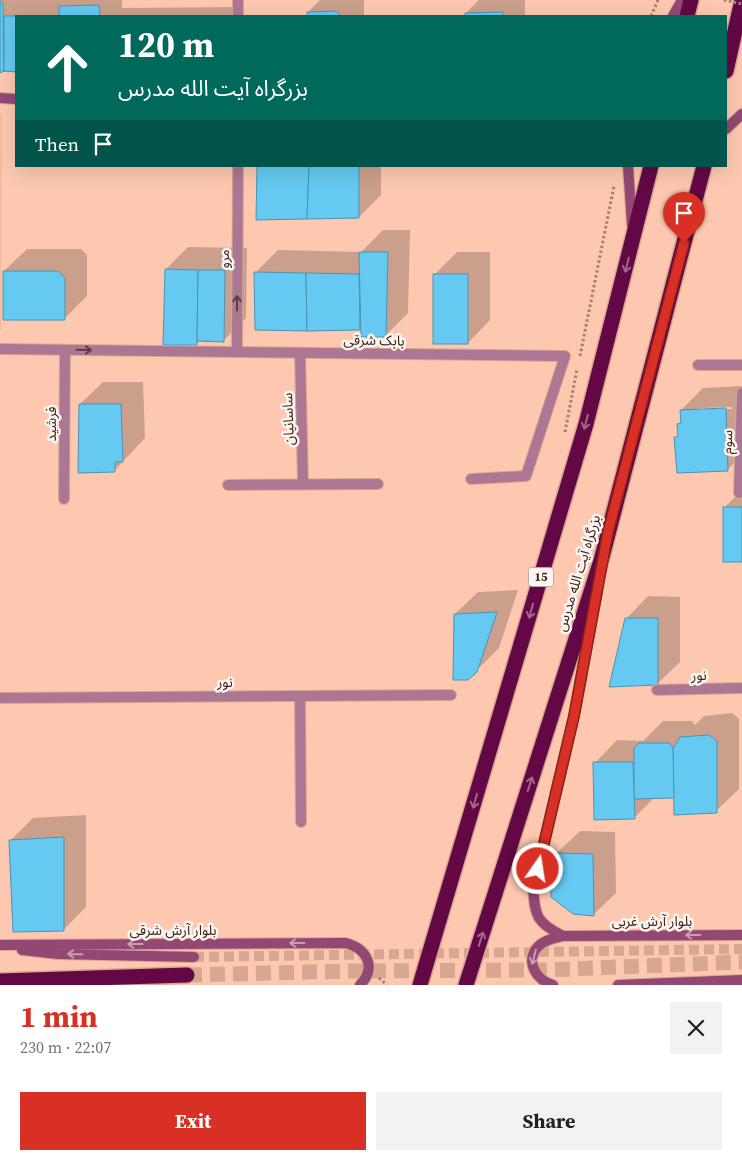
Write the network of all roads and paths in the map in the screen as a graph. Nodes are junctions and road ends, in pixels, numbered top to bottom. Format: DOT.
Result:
graph roads {
  1 [pos="238,0"];
  2 [pos="658,0"];
  3 [pos="682,0"];
  4 [pos="691,0"];
  5 [pos="724,0"];
  6 [pos="742,0"];
  7 [pos="742,4"];
  8 [pos="238,15"];
  9 [pos="651,15"];
  10 [pos="674,15"];
  11 [pos="687,15"];
  12 [pos="727,67"];
  13 [pos="0,98"];
  14 [pos="15,98"];
  15 [pos="742,114"];
  16 [pos="727,128"];
  17 [pos="238,167"];
  18 [pos="628,167"];
  19 [pos="651,167"];
  20 [pos="704,167"];
  21 [pos="633,243"];
  22 [pos="0,349"];
  23 [pos="65,350"];
  24 [pos="237,352"];
  25 [pos="300,353"];
  26 [pos="742,365"];
  27 [pos="698,366"];
  28 [pos="742,393"];
  29 [pos="471,479"];
  30 [pos="304,484"];
  31 [pos="378,484"];
  32 [pos="228,485"];
  33 [pos="739,493"];
  34 [pos="64,499"];
  35 [pos="608,532"];
  36 [pos="742,688"];
  37 [pos="657,690"];
  38 [pos="451,695"];
  39 [pos="300,696"];
  40 [pos="0,698"];
  41 [pos="301,822"];
  42 [pos="742,935"];
  43 [pos="563,936"];
  44 [pos="0,946"];
  45 [pos="194,957"];
  46 [pos="188,976"];
  47 [pos="742,980"];
  48 [pos="0,981"];
  49 [pos="360,985"];
  50 [pos="420,985"];
  51 [pos="466,985"];
  52 [pos="553,985"];
  53 [pos="618,985"];
  1 -- 8 [label="street"];
  2 -- 9 [label="path"];
  3 -- 10 [label="main road"];
  4 -- 11 [label="highway"];
  5 -- 7 [label="path, bridge"];
  6 -- 12 [label="highway"];
  13 -- 14 [label="main road"];
  15 -- 16 [label="main road"];
  24 -- 17 [label="street, مرو, one-way"];
  18 -- 21 [label="main road"];
  19 -- 21 [label="highway, 15"];
  20 -- 35 [label="highway, بزرگراه آیت الله مدرس"];
  21 -- 50 [label="highway, 15, one-way"];
  22 -- 23 [label="street, بابک شرقی"];
  23 -- 24 [label="street, بابک شرقی, one-way"];
  23 -- 34 [label="street, فرشید"];
  24 -- 25 [label="street, بابک شرقی"];
  25 -- 29 [label="street, بابک شرقی"];
  25 -- 30 [label="street, ساسانیان"];
  26 -- 27 [label="street"];
  28 -- 33 [label="street, سوم"];
  30 -- 31 [label="street"];
  30 -- 32 [label="street"];
  35 -- 43 [label="main road"];
  51 -- 35 [label="highway, بزرگراه آیت الله مدرس, one-way"];
  36 -- 37 [label="street, نور"];
  38 -- 39 [label="street, نور"];
  39 -- 40 [label="street, نور"];
  39 -- 41 [label="street"];
  42 -- 43 [label="main road, بلوار آرش غربی, one-way"];
  43 -- 52 [label="main road, one-way"];
  45 -- 44 [label="main road, بلوار آرش شرقی, one-way"];
  49 -- 44 [label="main road, بلوار آرش شرقی, one-way"];
  46 -- 48 [label="highway"];
  47 -- 53 [label="main road"];
}
